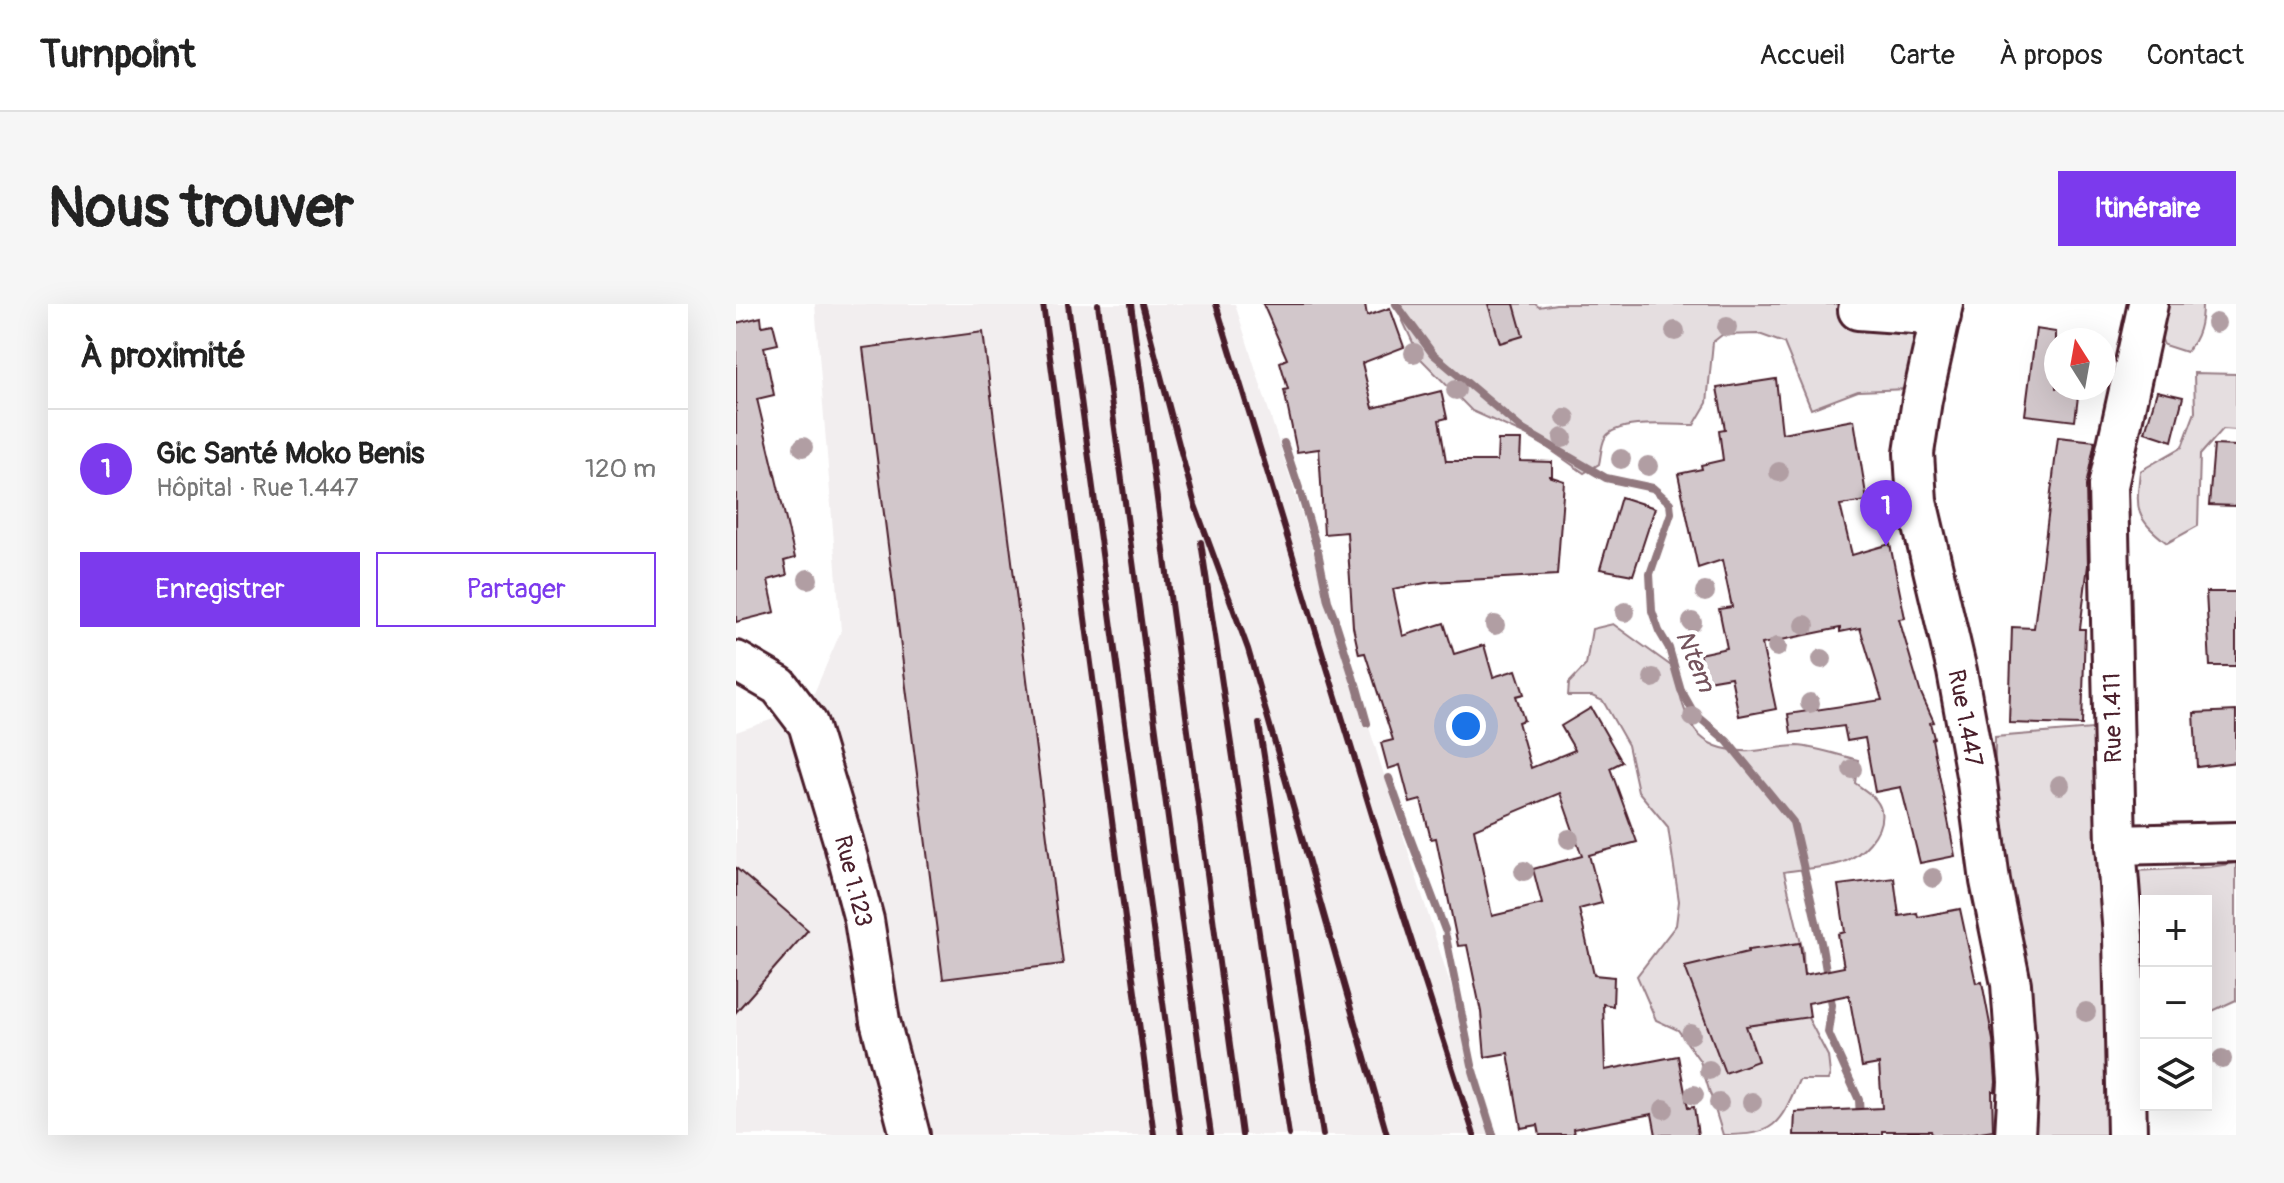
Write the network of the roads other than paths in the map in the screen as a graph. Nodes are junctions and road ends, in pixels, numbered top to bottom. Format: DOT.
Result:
graph roads {
  1 [pos="2148,304"];
  2 [pos="1858,310"];
  3 [pos="1942,310"];
  4 [pos="736,661"];
  5 [pos="2236,842"];
  6 [pos="2116,845"];
  7 [pos="910,1135"];
  8 [pos="2015,1135"];
  9 [pos="2127,1135"];
  1 -- 6 [label="street, Rue 1.411"];
  2 -- 3 [label="street"];
  3 -- 8 [label="street, Rue 1.447"];
  4 -- 7 [label="street, Rue 1.123"];
  5 -- 6 [label="street"];
  6 -- 9 [label="street, Rue 1.411"];
}
